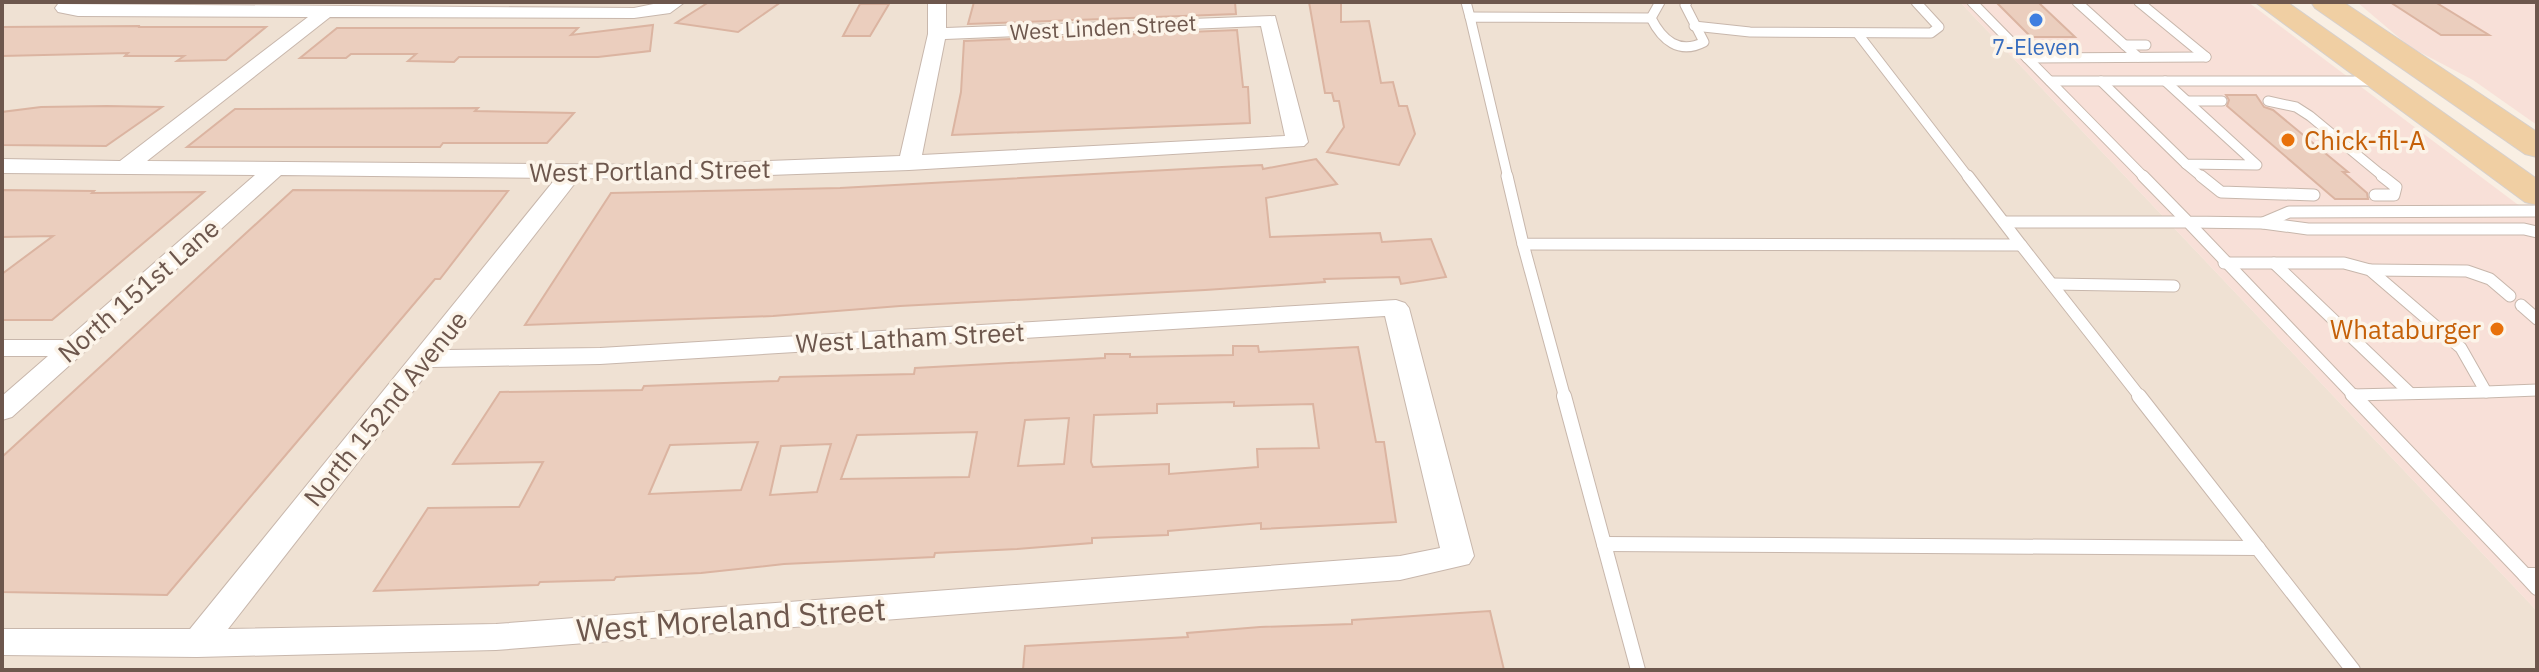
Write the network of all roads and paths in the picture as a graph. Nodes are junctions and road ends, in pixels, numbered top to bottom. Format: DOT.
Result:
graph roads {
  1 [pos="937,2"];
  2 [pos="1466,2"];
  3 [pos="1660,2"];
  4 [pos="1687,2"];
  5 [pos="1916,2"];
  6 [pos="1972,2"];
  7 [pos="2269,2"];
  8 [pos="2325,2"];
  9 [pos="68,5"];
  10 [pos="670,5"];
  11 [pos="2081,5"];
  12 [pos="2140,6"];
  13 [pos="2103,8"];
  14 [pos="326,12"];
  15 [pos="1470,17"];
  16 [pos="1651,18"];
  17 [pos="2097,20"];
  18 [pos="2116,20"];
  19 [pos="2150,20"];
  20 [pos="2162,21"];
  21 [pos="1694,26"];
  22 [pos="2111,32"];
  23 [pos="2131,32"];
  24 [pos="2164,33"];
  25 [pos="2176,33"];
  26 [pos="937,34"];
  27 [pos="1858,34"];
  28 [pos="2125,45"];
  29 [pos="2146,45"];
  30 [pos="2178,45"];
  31 [pos="2192,45"];
  32 [pos="2138,57"];
  33 [pos="2172,57"];
  34 [pos="2027,58"];
  35 [pos="2181,65"];
  36 [pos="2190,73"];
  37 [pos="2050,81"];
  38 [pos="2101,81"];
  39 [pos="2165,81"];
  40 [pos="2200,81"];
  41 [pos="2379,81"];
  42 [pos="2189,101"];
  43 [pos="2222,101"];
  44 [pos="2268,101"];
  45 [pos="1297,142"];
  46 [pos="2537,147"];
  47 [pos="909,163"];
  48 [pos="2186,164"];
  49 [pos="2,166"];
  50 [pos="124,168"];
  51 [pos="275,169"];
  52 [pos="573,171"];
  53 [pos="2314,195"];
  54 [pos="2375,195"];
  55 [pos="2537,195"];
  56 [pos="2537,211"];
  57 [pos="2004,222"];
  58 [pos="2188,222"];
  59 [pos="2263,223"];
  60 [pos="2537,232"];
  61 [pos="1523,244"];
  62 [pos="2021,245"];
  63 [pos="2224,263"];
  64 [pos="2274,263"];
  65 [pos="2370,270"];
  66 [pos="2052,284"];
  67 [pos="2174,286"];
  68 [pos="2510,296"];
  69 [pos="2521,305"];
  70 [pos="2537,319"];
  71 [pos="2,348"];
  72 [pos="71,348"];
  73 [pos="425,359"];
  74 [pos="2537,390"];
  75 [pos="2486,392"];
  76 [pos="2410,393"];
  77 [pos="2351,395"];
  78 [pos="2,411"];
  79 [pos="1604,544"];
  80 [pos="2258,548"];
  81 [pos="1458,556"];
  82 [pos="2531,575"];
  83 [pos="2537,588"];
  84 [pos="2,642"];
  85 [pos="197,644"];
  86 [pos="1638,670"];
  87 [pos="2353,670"];
  1 -- 26 [label="street"];
  2 -- 15 [label="lane"];
  3 -- 16 [label="lane"];
  4 -- 21 [label="lane"];
  5 -- 27 [label="lane"];
  6 -- 34 [label="lane"];
  7 -- 41 [label="main road"];
  8 -- 46 [label="main road"];
  9 -- 14 [label="street"];
  10 -- 14 [label="street"];
  11 -- 13 [label="lane"];
  11 -- 17 [label="lane"];
  12 -- 20 [label="lane"];
  14 -- 50 [label="street"];
  15 -- 16 [label="lane"];
  15 -- 61 [label="lane"];
  16 -- 21 [label="lane"];
  17 -- 18 [label="lane"];
  17 -- 22 [label="lane"];
  19 -- 20 [label="lane"];
  20 -- 25 [label="lane"];
  21 -- 27 [label="lane"];
  22 -- 23 [label="lane"];
  22 -- 28 [label="lane"];
  24 -- 25 [label="lane"];
  25 -- 31 [label="lane"];
  26 -- 45 [label="street, West Linden Street"];
  26 -- 47 [label="street"];
  27 -- 57 [label="lane"];
  28 -- 29 [label="lane"];
  28 -- 32 [label="lane"];
  30 -- 31 [label="lane"];
  31 -- 33 [label="lane"];
  32 -- 33 [label="lane"];
  32 -- 34 [label="lane"];
  33 -- 35 [label="lane"];
  34 -- 37 [label="lane"];
  36 -- 40 [label="lane"];
  37 -- 38 [label="lane"];
  37 -- 58 [label="lane"];
  38 -- 39 [label="lane"];
  38 -- 48 [label="lane"];
  39 -- 40 [label="lane"];
  39 -- 42 [label="lane"];
  40 -- 41 [label="lane"];
  41 -- 55 [label="main road"];
  42 -- 43 [label="lane"];
  42 -- 48 [label="lane"];
  44 -- 54 [label="lane"];
  45 -- 47 [label="street, West Portland Street"];
  47 -- 52 [label="street, West Portland Street"];
  48 -- 53 [label="lane"];
  49 -- 50 [label="street, West Portland Street"];
  50 -- 51 [label="street, West Portland Street"];
  51 -- 52 [label="street, West Portland Street"];
  51 -- 72 [label="street, North 151st Lane"];
  52 -- 73 [label="street, North 152nd Avenue"];
  56 -- 59 [label="lane"];
  57 -- 58 [label="lane"];
  57 -- 62 [label="lane"];
  58 -- 59 [label="lane"];
  58 -- 63 [label="lane"];
  59 -- 60 [label="lane"];
  61 -- 62 [label="lane"];
  61 -- 79 [label="lane"];
  62 -- 66 [label="lane"];
  63 -- 64 [label="lane"];
  63 -- 77 [label="lane"];
  64 -- 65 [label="lane"];
  64 -- 76 [label="lane"];
  65 -- 68 [label="lane"];
  65 -- 75 [label="lane"];
  66 -- 67 [label="lane"];
  66 -- 80 [label="lane"];
  69 -- 70 [label="lane"];
  71 -- 72 [label="street"];
  72 -- 78 [label="street, North 151st Lane"];
  73 -- 81 [label="street, West Latham Street"];
  73 -- 85 [label="street, North 152nd Avenue"];
  74 -- 75 [label="lane"];
  75 -- 76 [label="lane"];
  76 -- 77 [label="lane"];
  77 -- 82 [label="lane"];
  79 -- 80 [label="lane"];
  79 -- 86 [label="lane"];
  80 -- 87 [label="lane"];
  81 -- 85 [label="street, West Moreland Street"];
  82 -- 83 [label="lane"];
  84 -- 85 [label="street, West Moreland Street"];
}
